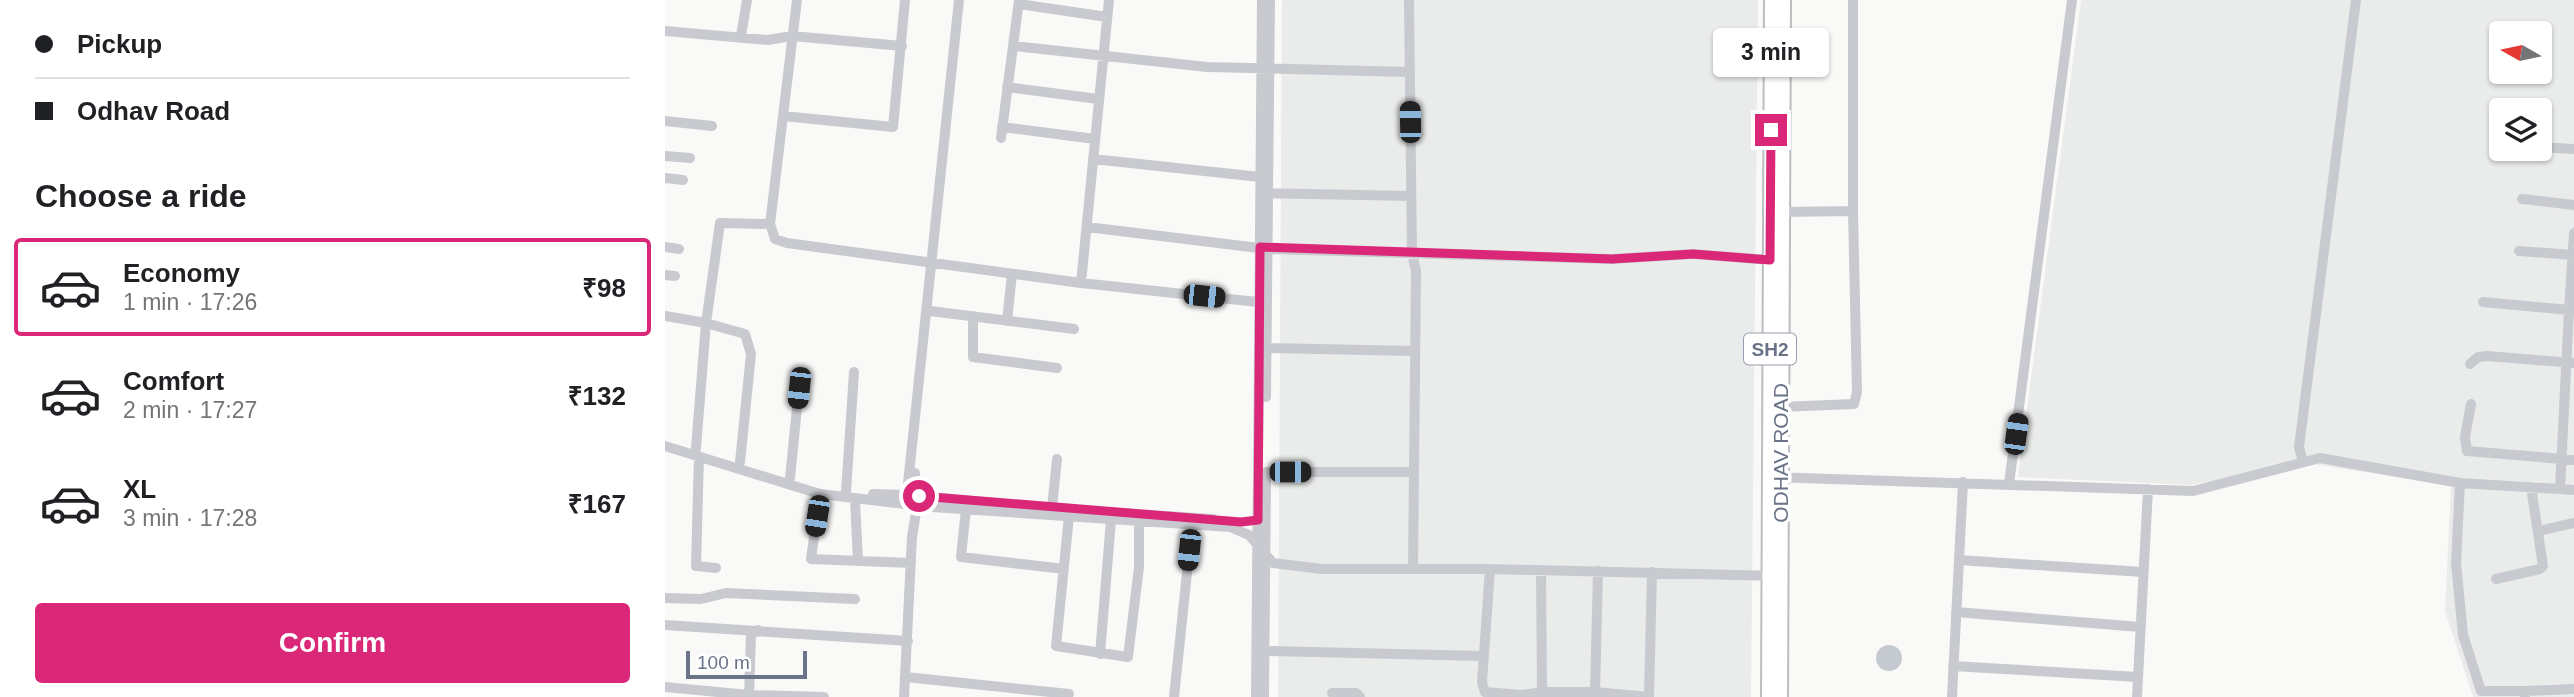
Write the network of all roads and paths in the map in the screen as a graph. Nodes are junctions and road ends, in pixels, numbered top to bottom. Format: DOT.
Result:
graph roads {
  1 [pos="747,0"];
  2 [pos="797,0"];
  3 [pos="905,0"];
  4 [pos="962,0"];
  5 [pos="1109,0"];
  6 [pos="1262,0"];
  7 [pos="1270,0"];
  8 [pos="1409,0"];
  9 [pos="1772,0"];
  10 [pos="1783,0"];
  11 [pos="1853,0"];
  12 [pos="2073,0"];
  13 [pos="2357,0"];
  14 [pos="1019,2"];
  15 [pos="1107,17"];
  16 [pos="665,31"];
  17 [pos="741,36"];
  18 [pos="792,36"];
  19 [pos="902,46"];
  20 [pos="1014,46"];
  21 [pos="1103,57"];
  22 [pos="1265,67"];
  23 [pos="1409,72"];
  24 [pos="1007,88"];
  25 [pos="1098,99"];
  26 [pos="783,116"];
  27 [pos="665,121"];
  28 [pos="712,126"];
  29 [pos="1095,139"];
  30 [pos="2552,148"];
  31 [pos="2574,149"];
  32 [pos="665,156"];
  33 [pos="690,158"];
  34 [pos="1093,159"];
  35 [pos="1260,177"];
  36 [pos="665,178"];
  37 [pos="683,180"];
  38 [pos="1264,193"];
  39 [pos="1411,197"];
  40 [pos="2522,199"];
  41 [pos="2574,205"];
  42 [pos="1853,211"];
  43 [pos="1781,212"];
  44 [pos="770,225"];
  45 [pos="1087,227"];
  46 [pos="2574,233"];
  47 [pos="665,247"];
  48 [pos="1263,248"];
  49 [pos="679,249"];
  50 [pos="2519,251"];
  51 [pos="1412,254"];
  52 [pos="2573,255"];
  53 [pos="1770,260"];
  54 [pos="932,264"];
  55 [pos="1012,274"];
  56 [pos="1081,283"];
  57 [pos="2483,302"];
  58 [pos="1263,303"];
  59 [pos="2571,310"];
  60 [pos="930,311"];
  61 [pos="665,316"];
  62 [pos="973,316"];
  63 [pos="1007,321"];
  64 [pos="706,323"];
  65 [pos="1074,330"];
  66 [pos="1266,348"];
  67 [pos="1414,351"];
  68 [pos="2570,363"];
  69 [pos="2470,364"];
  70 [pos="1057,368"];
  71 [pos="853,372"];
  72 [pos="799,388"];
  73 [pos="2471,404"];
  74 [pos="1780,407"];
  75 [pos="665,439"];
  76 [pos="665,446"];
  77 [pos="697,452"];
  78 [pos="1057,459"];
  79 [pos="2560,459"];
  80 [pos="2574,460"];
  81 [pos="740,462"];
  82 [pos="2303,462"];
  83 [pos="1414,471"];
  84 [pos="1266,472"];
  85 [pos="1774,477"];
  86 [pos="790,478"];
  87 [pos="1963,482"];
  88 [pos="2460,483"];
  89 [pos="2009,484"];
  90 [pos="2531,487"];
  91 [pos="2147,489"];
  92 [pos="2560,489"];
  93 [pos="2574,490"];
  94 [pos="820,494"];
  95 [pos="851,496"];
  96 [pos="911,499"];
  97 [pos="1052,508"];
  98 [pos="966,509"];
  99 [pos="1069,516"];
  100 [pos="1111,520"];
  101 [pos="1262,520"];
  102 [pos="1139,522"];
  103 [pos="2574,523"];
  104 [pos="1192,525"];
  105 [pos="1241,526"];
  106 [pos="2538,531"];
  107 [pos="1262,546"];
  108 [pos="1959,560"];
  109 [pos="858,561"];
  110 [pos="911,562"];
  111 [pos="716,568"];
  112 [pos="1064,569"];
  113 [pos="1413,569"];
  114 [pos="1490,569"];
  115 [pos="1541,570"];
  116 [pos="1598,571"];
  117 [pos="1653,572"];
  118 [pos="2143,572"];
  119 [pos="1775,576"];
  120 [pos="2496,579"];
  121 [pos="665,598"];
  122 [pos="856,599"];
  123 [pos="1957,612"];
  124 [pos="665,625"];
  125 [pos="2140,627"];
  126 [pos="758,630"];
  127 [pos="908,640"];
  128 [pos="1265,651"];
  129 [pos="1100,654"];
  130 [pos="1482,656"];
  131 [pos="1953,667"];
  132 [pos="906,677"];
  133 [pos="2138,677"];
  134 [pos="665,687"];
  135 [pos="2574,689"];
  136 [pos="1542,692"];
  137 [pos="1595,692"];
  138 [pos="999,693"];
  139 [pos="1332,693"];
  140 [pos="1069,694"];
  141 [pos="2525,694"];
  142 [pos="749,696"];
  143 [pos="1522,696"];
  144 [pos="824,697"];
  145 [pos="904,697"];
  146 [pos="1174,697"];
  147 [pos="1256,697"];
  148 [pos="1264,697"];
  149 [pos="1360,697"];
  150 [pos="1769,697"];
  151 [pos="1780,697"];
  152 [pos="1952,697"];
  153 [pos="2137,697"];
  1 -- 17 [label="street"];
  2 -- 18 [label="street"];
  3 -- 19 [label="street"];
  4 -- 54 [label="street"];
  5 -- 15 [label="street"];
  6 -- 22 [label="street"];
  7 -- 22 [label="street"];
  8 -- 23 [label="street"];
  9 -- 53 [label="main road, ODHAV ROAD / SH2"];
  10 -- 43 [label="main road, ODHAV ROAD / SH2"];
  11 -- 42 [label="street"];
  12 -- 89 [label="street"];
  13 -- 82 [label="street"];
  14 -- 15 [label="street"];
  14 -- 20 [label="street"];
  15 -- 21 [label="street"];
  16 -- 17 [label="street"];
  17 -- 18 [label="street"];
  18 -- 19 [label="street"];
  18 -- 26 [label="street"];
  19 -- 26 [label="street"];
  20 -- 21 [label="street"];
  20 -- 24 [label="street"];
  21 -- 22 [label="street"];
  21 -- 25 [label="street"];
  22 -- 23 [label="street"];
  22 -- 35 [label="street"];
  22 -- 38 [label="street"];
  23 -- 39 [label="street"];
  24 -- 25 [label="street"];
  24 -- 29 [label="street"];
  25 -- 29 [label="street"];
  26 -- 44 [label="street"];
  27 -- 28 [label="street"];
  29 -- 34 [label="street"];
  30 -- 31 [label="street"];
  32 -- 33 [label="street"];
  34 -- 35 [label="street"];
  34 -- 45 [label="street"];
  35 -- 38 [label="street"];
  36 -- 37 [label="street"];
  38 -- 39 [label="street"];
  38 -- 48 [label="street"];
  39 -- 51 [label="street"];
  40 -- 41 [label="street"];
  42 -- 43 [label="street"];
  42 -- 74 [label="street"];
  43 -- 74 [label="main road, ODHAV ROAD / SH2"];
  44 -- 54 [label="street"];
  44 -- 64 [label="street"];
  45 -- 48 [label="street"];
  45 -- 56 [label="street"];
  46 -- 52 [label="street"];
  47 -- 49 [label="street"];
  48 -- 51 [label="street"];
  48 -- 58 [label="street"];
  50 -- 52 [label="street"];
  51 -- 53 [label="street"];
  51 -- 67 [label="street"];
  52 -- 59 [label="street"];
  53 -- 85 [label="main road, ODHAV ROAD / SH2"];
  54 -- 55 [label="street"];
  54 -- 60 [label="street"];
  54 -- 96 [label="street"];
  55 -- 56 [label="street"];
  55 -- 63 [label="street"];
  56 -- 58 [label="street"];
  57 -- 59 [label="street"];
  58 -- 66 [label="street"];
  58 -- 101 [label="street"];
  59 -- 68 [label="street"];
  60 -- 62 [label="street"];
  60 -- 96 [label="street"];
  61 -- 64 [label="street"];
  62 -- 63 [label="street"];
  62 -- 70 [label="street"];
  63 -- 65 [label="street"];
  64 -- 77 [label="street"];
  64 -- 81 [label="street"];
  66 -- 67 [label="street"];
  66 -- 84 [label="street"];
  67 -- 83 [label="street"];
  68 -- 69 [label="street"];
  68 -- 79 [label="street"];
  71 -- 95 [label="street"];
  72 -- 86 [label="street"];
  73 -- 79 [label="street"];
  74 -- 85 [label="main road, ODHAV ROAD / SH2"];
  75 -- 77 [label="street"];
  76 -- 77 [label="street"];
  77 -- 81 [label="street"];
  77 -- 94 [label="street"];
  77 -- 111 [label="street"];
  78 -- 97 [label="street"];
  79 -- 80 [label="street"];
  79 -- 92 [label="street"];
  81 -- 86 [label="street"];
  82 -- 88 [label="street"];
  82 -- 91 [label="street"];
  83 -- 84 [label="street"];
  83 -- 113 [label="street"];
  84 -- 101 [label="street"];
  85 -- 87 [label="street"];
  85 -- 119 [label="main road, ODHAV ROAD / SH2"];
  86 -- 95 [label="street"];
  87 -- 89 [label="street"];
  87 -- 108 [label="street"];
  88 -- 90 [label="street"];
  88 -- 141 [label="street"];
  89 -- 91 [label="street"];
  90 -- 92 [label="street"];
  90 -- 106 [label="street"];
  91 -- 118 [label="street"];
  92 -- 93 [label="street"];
  94 -- 95 [label="street"];
  94 -- 109 [label="street"];
  95 -- 96 [label="street"];
  95 -- 109 [label="street"];
  96 -- 97 [label="street"];
  96 -- 98 [label="street"];
  96 -- 110 [label="street"];
  97 -- 105 [label="street"];
  98 -- 99 [label="street"];
  98 -- 112 [label="street"];
  99 -- 100 [label="street"];
  99 -- 112 [label="street"];
  100 -- 102 [label="street"];
  100 -- 129 [label="street"];
  101 -- 105 [label="street"];
  101 -- 107 [label="street"];
  102 -- 104 [label="street"];
  102 -- 129 [label="street"];
  103 -- 106 [label="street"];
  104 -- 105 [label="street"];
  104 -- 146 [label="street"];
  105 -- 107 [label="street"];
  106 -- 120 [label="street"];
  107 -- 113 [label="street"];
  107 -- 128 [label="street"];
  107 -- 147 [label="street"];
  108 -- 118 [label="street"];
  108 -- 123 [label="street"];
  109 -- 110 [label="street"];
  110 -- 127 [label="street"];
  112 -- 129 [label="street"];
  113 -- 114 [label="street"];
  114 -- 115 [label="street"];
  114 -- 130 [label="street"];
  115 -- 116 [label="street"];
  115 -- 136 [label="street"];
  116 -- 117 [label="street"];
  116 -- 137 [label="street"];
  117 -- 119 [label="street"];
  117 -- 137 [label="street"];
  118 -- 125 [label="street"];
  119 -- 150 [label="main road, ODHAV ROAD / SH2"];
  119 -- 151 [label="main road, ODHAV ROAD / SH2"];
  121 -- 122 [label="street"];
  123 -- 125 [label="street"];
  123 -- 131 [label="street"];
  124 -- 126 [label="street"];
  125 -- 133 [label="street"];
  126 -- 127 [label="street"];
  126 -- 142 [label="street"];
  127 -- 132 [label="street"];
  128 -- 130 [label="street"];
  128 -- 148 [label="street"];
  130 -- 143 [label="street"];
  131 -- 133 [label="street"];
  131 -- 152 [label="street"];
  132 -- 138 [label="street"];
  132 -- 145 [label="street"];
  133 -- 153 [label="street"];
  134 -- 142 [label="street"];
  135 -- 141 [label="street"];
  136 -- 137 [label="street"];
  136 -- 143 [label="street"];
  138 -- 140 [label="street"];
  139 -- 149 [label="street"];
  142 -- 144 [label="street"];
}
